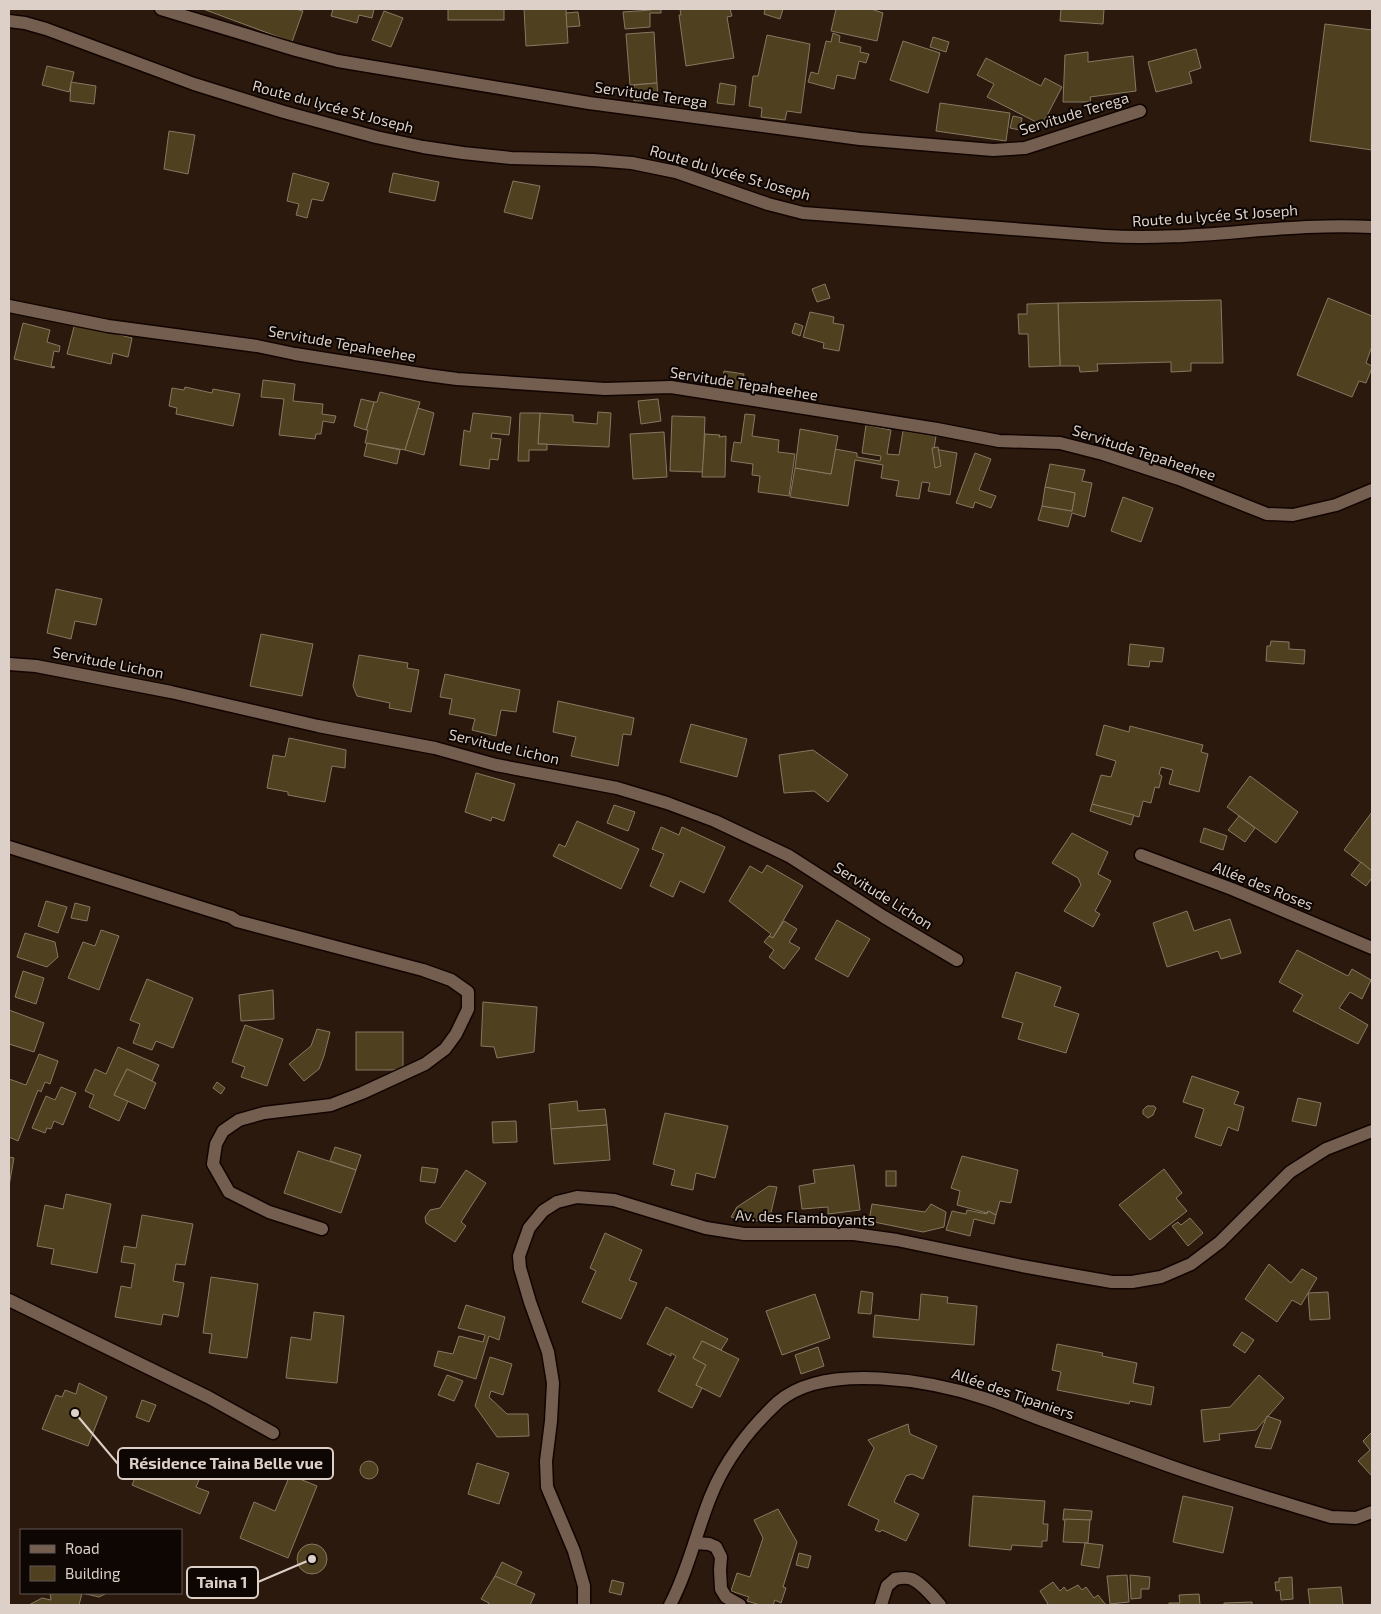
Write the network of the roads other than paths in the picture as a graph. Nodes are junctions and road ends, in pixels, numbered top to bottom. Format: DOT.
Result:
graph roads {
  1 [pos="161,9"];
  2 [pos="9,20"];
  3 [pos="1140,110"];
  4 [pos="1372,227"];
  5 [pos="9,306"];
  6 [pos="1372,490"];
  7 [pos="9,664"];
  8 [pos="9,847"];
  9 [pos="1141,855"];
  10 [pos="1372,948"];
  11 [pos="957,960"];
  12 [pos="1372,1131"];
  13 [pos="322,1229"];
  14 [pos="9,1300"];
  15 [pos="273,1432"];
  16 [pos="1372,1512"];
  17 [pos="695,1543"];
  18 [pos="584,1605"];
  19 [pos="670,1605"];
  20 [pos="740,1605"];
  21 [pos="881,1605"];
  22 [pos="940,1605"];
  1 -- 3 [label="street, Servitude Terega"];
  2 -- 4 [label="street, Route du lycée St Joseph"];
  5 -- 6 [label="street, Servitude Tepaheehee"];
  7 -- 11 [label="street, Servitude Lichon"];
  8 -- 13 [label="street"];
  9 -- 10 [label="street, Allée des Roses"];
  12 -- 18 [label="street, Av. des Flamboyants"];
  14 -- 15 [label="street"];
  16 -- 17 [label="street, Allée des Tipaniers"];
  17 -- 19 [label="street, Allée des Tipaniers"];
  17 -- 20 [label="street"];
  21 -- 22 [label="street"];
}
